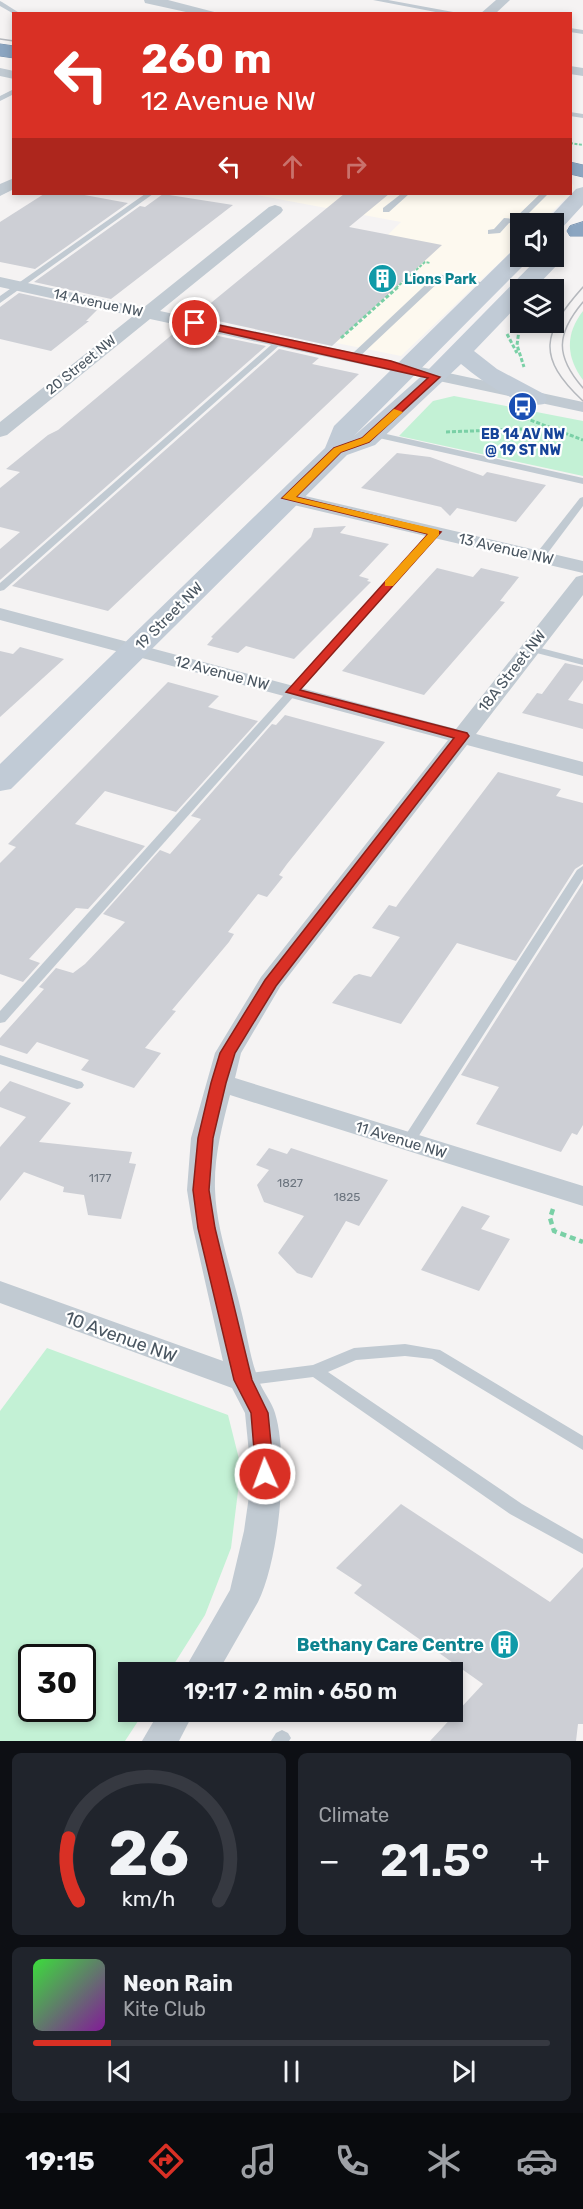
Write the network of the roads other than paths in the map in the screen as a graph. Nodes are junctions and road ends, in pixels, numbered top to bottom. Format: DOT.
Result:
graph roads {
  1 [pos="150,0"];
  2 [pos="376,0"];
  3 [pos="504,0"];
  4 [pos="0,3"];
  5 [pos="15,12"];
  6 [pos="207,12"];
  7 [pos="449,12"];
  8 [pos="489,12"];
  9 [pos="583,193"];
  10 [pos="148,195"];
  11 [pos="404,195"];
  12 [pos="543,195"];
  13 [pos="398,200"];
  14 [pos="410,202"];
  15 [pos="275,210"];
  16 [pos="386,210"];
  17 [pos="521,213"];
  18 [pos="564,213"];
  19 [pos="510,222"];
  20 [pos="582,228"];
  21 [pos="491,232"];
  22 [pos="564,245"];
  23 [pos="510,266"];
  24 [pos="542,267"];
  25 [pos="0,282"];
  26 [pos="19,286"];
  27 [pos="490,286"];
  28 [pos="0,300"];
  29 [pos="146,313"];
  30 [pos="279,341"];
  31 [pos="459,351"];
  32 [pos="355,356"];
  33 [pos="408,369"];
  34 [pos="435,377"];
  35 [pos="583,407"];
  36 [pos="528,408"];
  37 [pos="0,431"];
  38 [pos="373,434"];
  39 [pos="338,450"];
  40 [pos="583,481"];
  41 [pos="288,498"];
  42 [pos="583,500"];
  43 [pos="435,532"];
  44 [pos="540,556"];
  45 [pos="583,567"];
  46 [pos="583,581"];
  47 [pos="0,588"];
  48 [pos="0,614"];
  49 [pos="529,648"];
  50 [pos="135,650"];
  51 [pos="583,662"];
  52 [pos="292,692"];
  53 [pos="462,736"];
  54 [pos="583,769"];
  55 [pos="0,782"];
  56 [pos="583,870"];
  57 [pos="0,1019"];
  58 [pos="0,1059"];
  59 [pos="218,1083"];
  60 [pos="77,1085"];
  61 [pos="408,1142"];
  62 [pos="572,1193"];
  63 [pos="0,1292"];
  64 [pos="315,1371"];
  65 [pos="243,1380"];
  66 [pos="583,1444"];
  67 [pos="583,1547"];
  68 [pos="206,1662"];
  69 [pos="171,1722"];
  70 [pos="160,1741"];
  1 -- 6 [label="street"];
  2 -- 7 [label="lane"];
  3 -- 8 [label="street"];
  4 -- 5 [label="lane"];
  9 -- 18 [label="street"];
  10 -- 26 [label="lane"];
  11 -- 13 [label="lane"];
  12 -- 17 [label="lane"];
  13 -- 14 [label="lane"];
  13 -- 16 [label="lane"];
  15 -- 29 [label="street, 20 Street NW"];
  19 -- 21 [label="lane"];
  20 -- 22 [label="street, 19 Street NW"];
  23 -- 27 [label="street, 19 Street NW"];
  24 -- 31 [label="street, 19 Street NW"];
  25 -- 26 [label="street, 14 Avenue NW"];
  26 -- 28 [label="lane"];
  26 -- 29 [label="street, 14 Avenue NW"];
  27 -- 32 [label="lane"];
  27 -- 33 [label="street, 19 Street NW"];
  29 -- 30 [label="street, 14 Avenue NW"];
  29 -- 37 [label="street, 20 Street NW"];
  30 -- 32 [label="street, 14 Avenue NW"];
  30 -- 47 [label="lane"];
  31 -- 34 [label="street, 19 Street NW"];
  31 -- 36 [label="street"];
  32 -- 33 [label="street, 14 Avenue NW"];
  33 -- 34 [label="street, 14 Avenue NW"];
  33 -- 39 [label="street, 19 Street NW"];
  34 -- 36 [label="street, 14 Avenue NW"];
  34 -- 38 [label="street, 19 Street NW"];
  35 -- 36 [label="street, 14 Avenue NW"];
  38 -- 39 [label="street, 19 Street NW"];
  38 -- 40 [label="lane"];
  39 -- 41 [label="street, 19 Street NW"];
  41 -- 43 [label="street, 13 Avenue NW"];
  41 -- 50 [label="street, 19 Street NW"];
  42 -- 44 [label="lane"];
  43 -- 44 [label="street, 13 Avenue NW"];
  43 -- 52 [label="lane"];
  44 -- 45 [label="street, 13 Avenue NW"];
  46 -- 49 [label="street, 18A Street NW"];
  48 -- 50 [label="street, 12 Avenue NW"];
  49 -- 51 [label="lane"];
  49 -- 53 [label="street, 18A Street NW"];
  50 -- 52 [label="street, 12 Avenue NW"];
  50 -- 55 [label="street, 19 Street NW"];
  52 -- 53 [label="street, 12 Avenue NW"];
  52 -- 57 [label="lane"];
  53 -- 54 [label="street, 12 Avenue NW"];
  53 -- 59 [label="street, 18A Street NW"];
  56 -- 61 [label="lane"];
  58 -- 60 [label="lane"];
  59 -- 61 [label="street, 11 Avenue NW"];
  59 -- 65 [label="street, 18A Street NW"];
  61 -- 62 [label="street, 11 Avenue NW"];
  63 -- 65 [label="street, 10 Avenue NW"];
  64 -- 65 [label="lane"];
  64 -- 66 [label="lane"];
  64 -- 67 [label="lane"];
  65 -- 68 [label="street, 18A Street NW"];
  69 -- 70 [label="street"];
}
